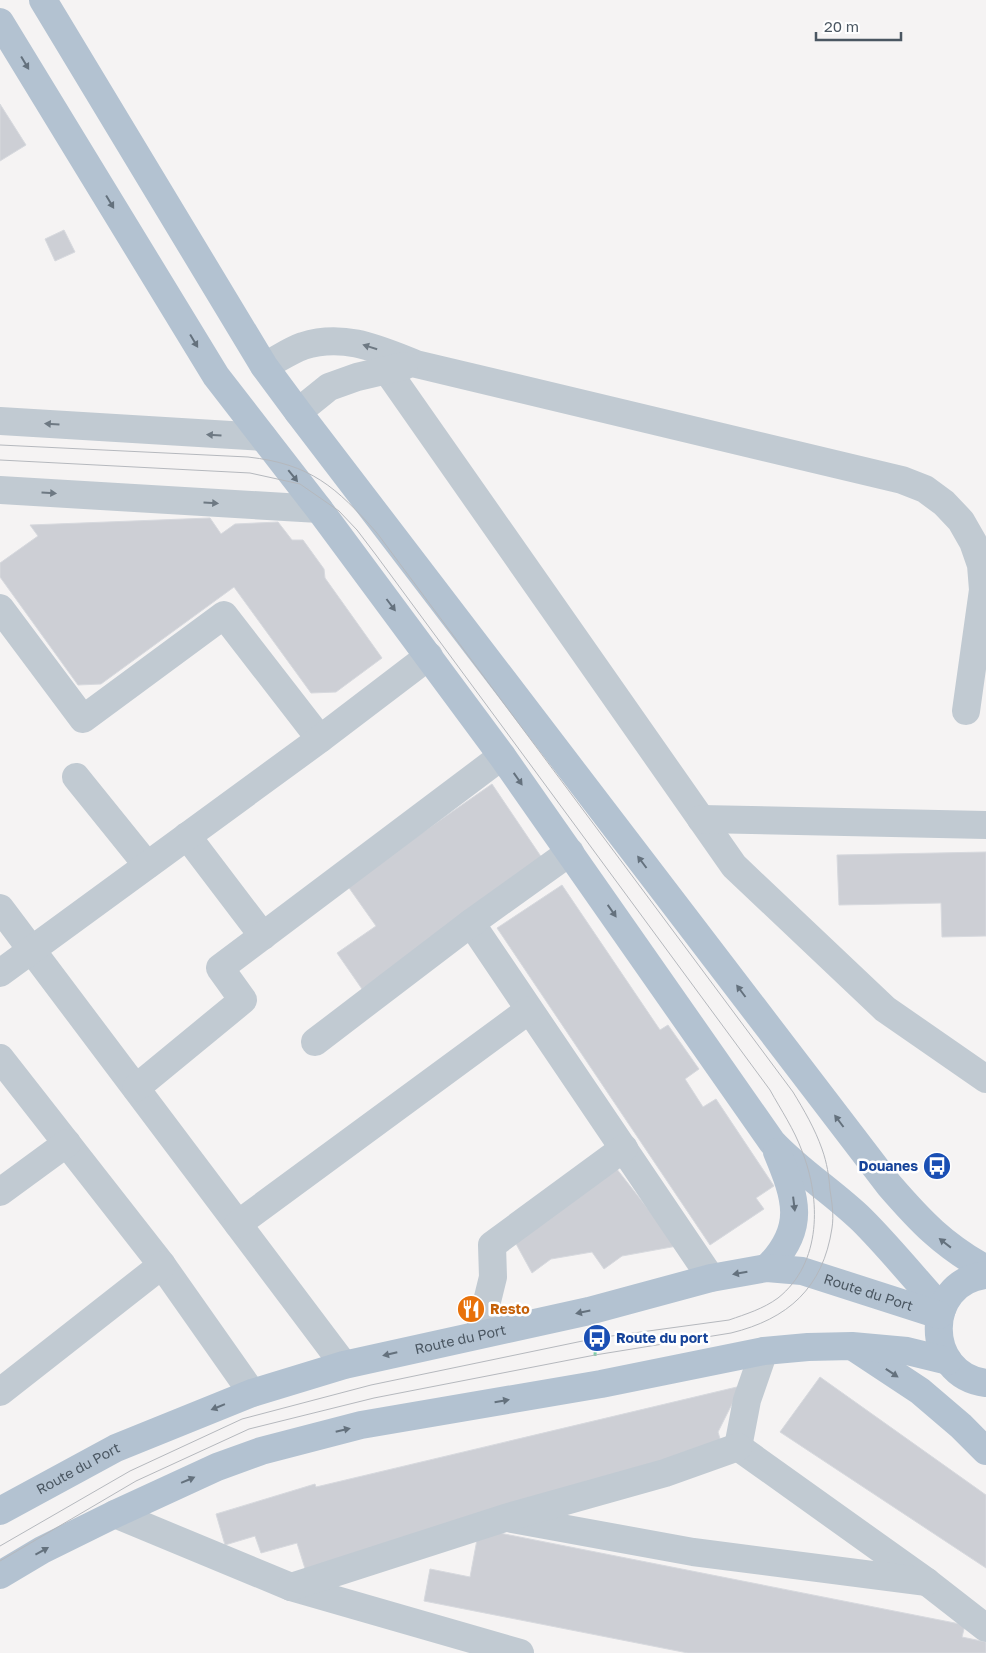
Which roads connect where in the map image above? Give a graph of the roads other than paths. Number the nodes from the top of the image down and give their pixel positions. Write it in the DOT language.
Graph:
graph roads {
  1 [pos="44,0"];
  2 [pos="0,22"];
  3 [pos="416,364"];
  4 [pos="264,366"];
  5 [pos="386,369"];
  6 [pos="298,412"];
  7 [pos="0,421"];
  8 [pos="263,437"];
  9 [pos="0,490"];
  10 [pos="320,509"];
  11 [pos="0,608"];
  12 [pos="428,656"];
  13 [pos="966,711"];
  14 [pos="320,739"];
  15 [pos="502,756"];
  16 [pos="76,777"];
  17 [pos="701,819"];
  18 [pos="986,825"];
  19 [pos="188,836"];
  20 [pos="570,852"];
  21 [pos="147,865"];
  22 [pos="0,908"];
  23 [pos="471,923"];
  24 [pos="263,936"];
  25 [pos="31,950"];
  26 [pos="0,973"];
  27 [pos="529,1010"];
  28 [pos="315,1042"];
  29 [pos="0,1058"];
  30 [pos="986,1079"];
  31 [pos="136,1088"];
  32 [pos="772,1142"];
  33 [pos="67,1143"];
  34 [pos="624,1148"];
  35 [pos="0,1192"];
  36 [pos="238,1224"];
  37 [pos="162,1264"];
  38 [pos="768,1268"];
  39 [pos="986,1270"];
  40 [pos="986,1275"];
  41 [pos="712,1278"];
  42 [pos="940,1312"];
  43 [pos="479,1334"];
  44 [pos="852,1346"];
  45 [pos="764,1351"];
  46 [pos="344,1365"];
  47 [pos="971,1378"];
  48 [pos="0,1392"];
  49 [pos="252,1393"];
  50 [pos="961,1426"];
  51 [pos="738,1447"];
  52 [pos="986,1451"];
  53 [pos="0,1511"];
  54 [pos="115,1514"];
  55 [pos="505,1518"];
  56 [pos="0,1575"];
  57 [pos="928,1582"];
  58 [pos="291,1587"];
  59 [pos="986,1628"];
  60 [pos="520,1653"];
  1 -- 4 [label="main road"];
  2 -- 8 [label="main road, one-way"];
  3 -- 4 [label="street, one-way"];
  3 -- 5 [label="street"];
  3 -- 13 [label="street"];
  4 -- 6 [label="main road"];
  5 -- 6 [label="street"];
  5 -- 17 [label="street"];
  6 -- 8 [label="main road"];
  39 -- 6 [label="main road, one-way"];
  8 -- 7 [label="street, one-way"];
  8 -- 10 [label="main road, one-way"];
  9 -- 10 [label="street, one-way"];
  10 -- 12 [label="main road, one-way"];
  11 -- 14 [label="street"];
  12 -- 14 [label="street"];
  12 -- 15 [label="main road"];
  14 -- 19 [label="street"];
  15 -- 20 [label="main road, one-way"];
  15 -- 24 [label="street"];
  16 -- 21 [label="street"];
  17 -- 18 [label="street"];
  17 -- 30 [label="street"];
  19 -- 21 [label="street"];
  19 -- 24 [label="street"];
  20 -- 23 [label="street"];
  20 -- 32 [label="main road, one-way"];
  21 -- 25 [label="street"];
  22 -- 25 [label="street"];
  23 -- 27 [label="street"];
  23 -- 28 [label="street"];
  24 -- 31 [label="street"];
  25 -- 26 [label="street"];
  25 -- 31 [label="street"];
  27 -- 34 [label="street"];
  27 -- 36 [label="street"];
  29 -- 33 [label="street"];
  31 -- 36 [label="street"];
  32 -- 38 [label="main road, one-way"];
  32 -- 42 [label="main road"];
  33 -- 35 [label="street"];
  33 -- 37 [label="street"];
  34 -- 41 [label="street"];
  34 -- 43 [label="street"];
  36 -- 46 [label="street"];
  37 -- 48 [label="street"];
  37 -- 49 [label="street"];
  38 -- 41 [label="main road, Route du Port, one-way"];
  38 -- 42 [label="main road, Route du Port"];
  40 -- 42 [label="main road"];
  41 -- 43 [label="main road, Route du Port, one-way"];
  42 -- 47 [label="main road"];
  43 -- 46 [label="main road, Route du Port, one-way"];
  44 -- 45 [label="main road"];
  44 -- 47 [label="main road"];
  44 -- 50 [label="main road, one-way"];
  45 -- 51 [label="street"];
  54 -- 45 [label="main road, one-way"];
  46 -- 49 [label="main road, Route du Port"];
  47 -- 50 [label="main road"];
  49 -- 53 [label="main road, Route du Port, one-way"];
  50 -- 52 [label="main road"];
  51 -- 55 [label="street"];
  51 -- 57 [label="street"];
  56 -- 54 [label="main road, one-way"];
  54 -- 58 [label="street"];
  55 -- 57 [label="street"];
  55 -- 58 [label="street"];
  57 -- 59 [label="street"];
  58 -- 60 [label="street"];
}
